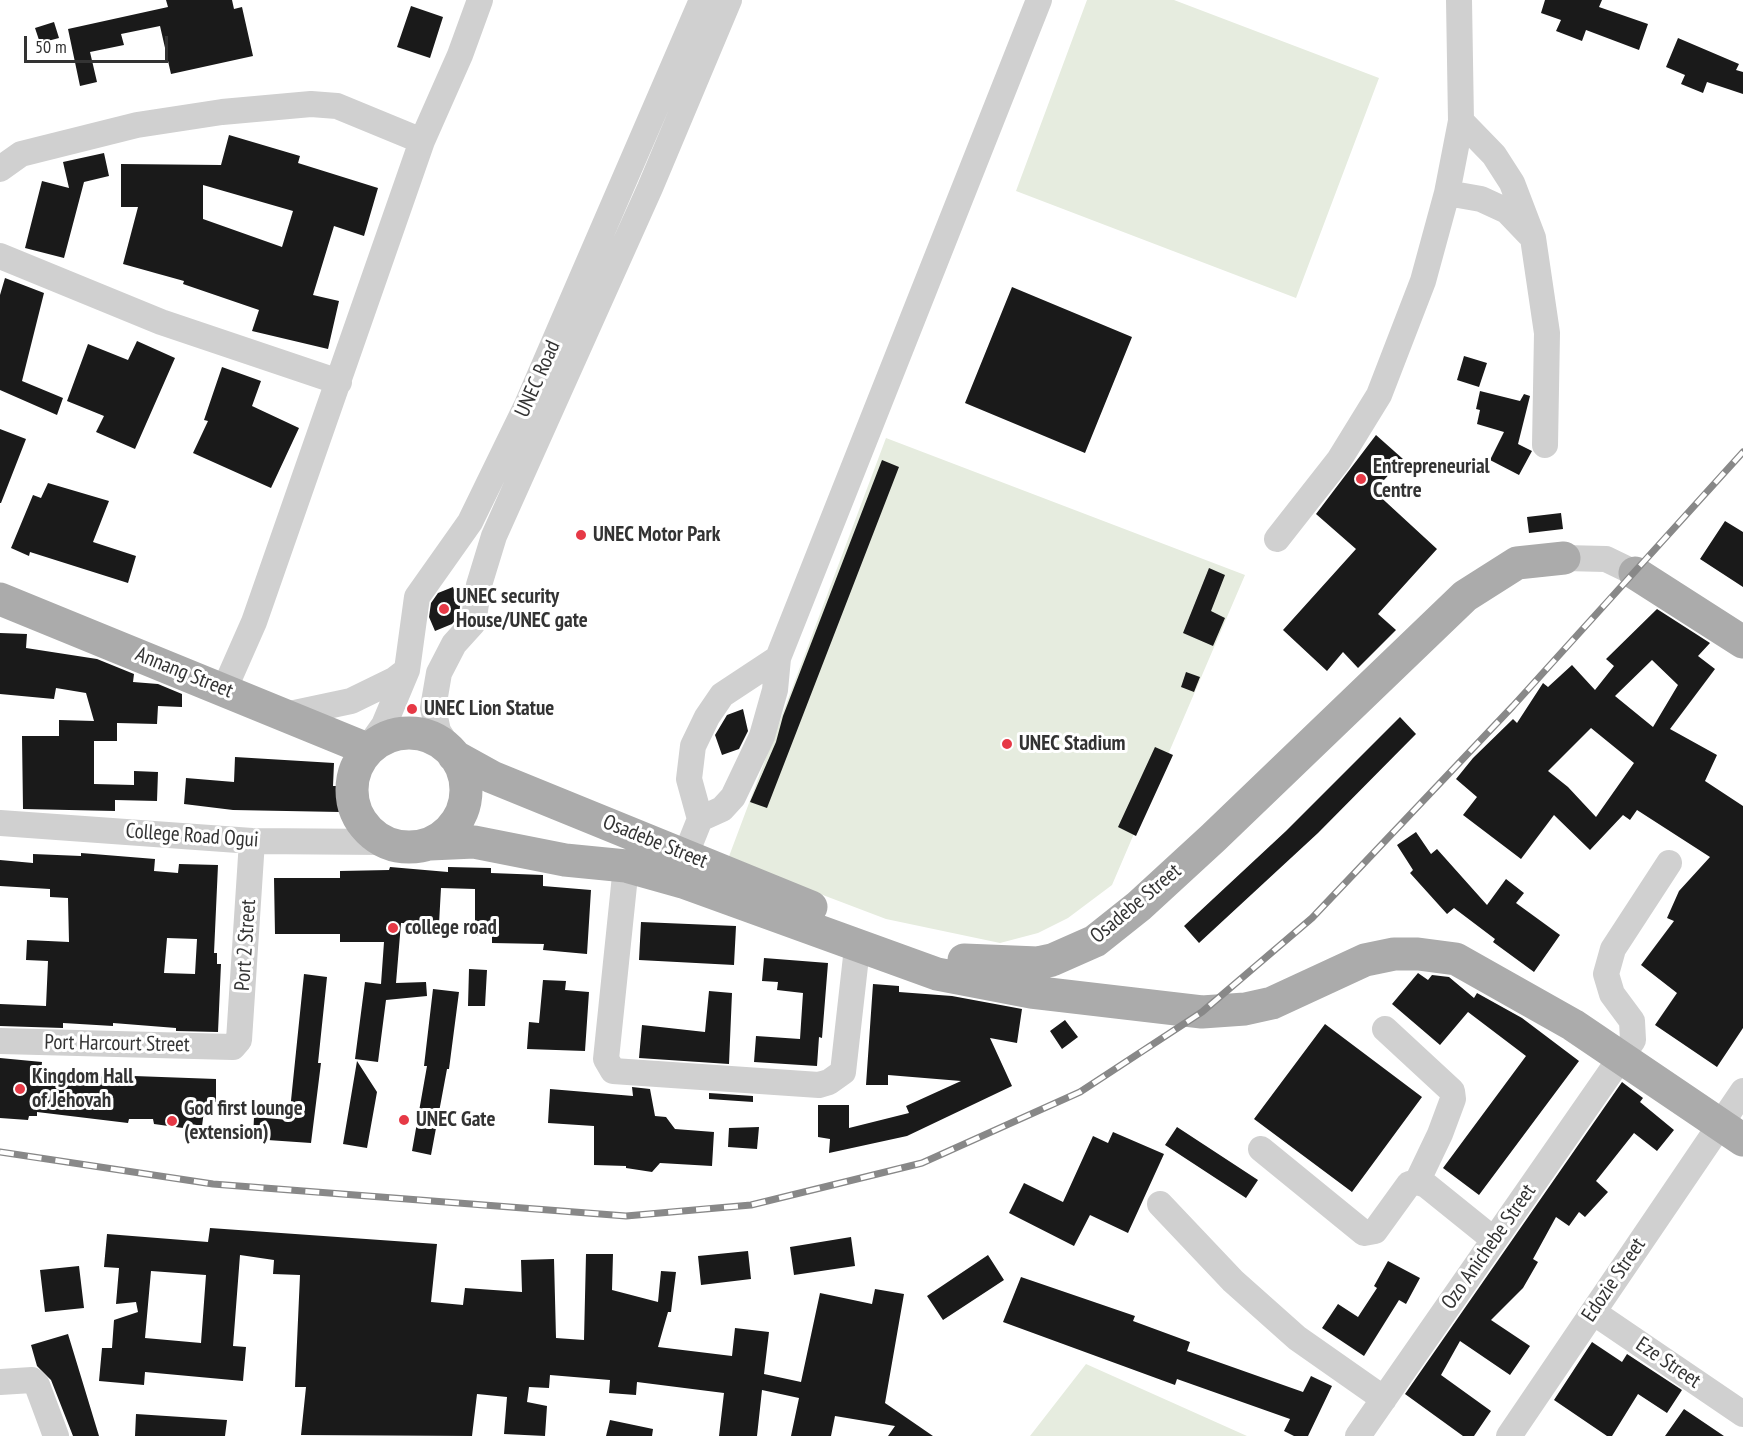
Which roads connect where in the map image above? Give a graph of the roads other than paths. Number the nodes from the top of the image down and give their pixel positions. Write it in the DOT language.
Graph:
graph roads {
  1 [pos="480,0"];
  2 [pos="702,0"];
  3 [pos="729,0"];
  4 [pos="1039,0"];
  5 [pos="1459,0"];
  6 [pos="1461,121"];
  7 [pos="422,141"];
  8 [pos="0,168"];
  9 [pos="627,175"];
  10 [pos="650,188"];
  11 [pos="1447,193"];
  12 [pos="1533,238"];
  13 [pos="0,256"];
  14 [pos="339,382"];
  15 [pos="1545,445"];
  16 [pos="1277,539"];
  17 [pos="1564,558"];
  18 [pos="1635,573"];
  19 [pos="0,598"];
  20 [pos="1743,642"];
  21 [pos="778,658"];
  22 [pos="407,669"];
  23 [pos="225,690"];
  24 [pos="285,715"];
  25 [pos="367,749"];
  26 [pos="454,756"];
  27 [pos="700,819"];
  28 [pos="0,823"];
  29 [pos="252,841"];
  30 [pos="383,842"];
  31 [pos="430,844"];
  32 [pos="686,854"];
  33 [pos="1669,863"];
  34 [pos="626,866"];
  35 [pos="857,948"];
  36 [pos="1052,960"];
  37 [pos="1047,994"];
  38 [pos="1384,1029"];
  39 [pos="0,1041"];
  40 [pos="233,1047"];
  41 [pos="1621,1058"];
  42 [pos="1743,1091"];
  43 [pos="1732,1132"];
  44 [pos="1261,1149"];
  45 [pos="1418,1182"];
  46 [pos="1160,1204"];
  47 [pos="1493,1239"];
  48 [pos="1593,1312"];
  49 [pos="0,1382"];
  50 [pos="1384,1399"];
  51 [pos="1743,1414"];
  52 [pos="1366,1433"];
  53 [pos="56,1436"];
  54 [pos="1509,1436"];
  1 -- 7 [label="street"];
  2 -- 9 [label="street, UNEC Road"];
  3 -- 10 [label="street, UNEC Road"];
  4 -- 21 [label="street"];
  5 -- 6 [label="street"];
  6 -- 11 [label="street"];
  6 -- 12 [label="street"];
  7 -- 8 [label="street"];
  7 -- 14 [label="street"];
  9 -- 10 [label="street"];
  9 -- 22 [label="street, UNEC Road"];
  10 -- 26 [label="street, UNEC Road"];
  11 -- 12 [label="street"];
  11 -- 16 [label="street"];
  12 -- 15 [label="street"];
  13 -- 14 [label="street"];
  14 -- 23 [label="street"];
  17 -- 18 [label="street"];
  17 -- 36 [label="main road, Osadebe Street"];
  18 -- 20 [label="main road"];
  19 -- 23 [label="main road, Annang Street"];
  21 -- 27 [label="street"];
  21 -- 27 [label="street"];
  22 -- 24 [label="street"];
  22 -- 25 [label="street, UNEC Road"];
  23 -- 24 [label="main road, Annang Street"];
  24 -- 25 [label="main road, Annang Street"];
  25 -- 26 [label="main road"];
  25 -- 30 [label="main road"];
  26 -- 31 [label="main road"];
  26 -- 32 [label="main road, Osadebe Street"];
  27 -- 32 [label="street"];
  28 -- 29 [label="street, College Road Ogui"];
  29 -- 30 [label="street, College Road Ogui"];
  29 -- 40 [label="street, Port 2 Street"];
  30 -- 31 [label="main road"];
  31 -- 34 [label="main road, Osadebe Street"];
  32 -- 36 [label="main road, Osadebe Street"];
  33 -- 41 [label="street, Ozo Anichebe Street"];
  34 -- 35 [label="main road, Osadebe Street"];
  34 -- 35 [label="street, Osadebe Street"];
  35 -- 37 [label="main road, Osadebe Street"];
  36 -- 37 [label="main road"];
  37 -- 41 [label="main road, Osadebe Street"];
  38 -- 45 [label="street"];
  39 -- 40 [label="street, Port Harcourt Street"];
  41 -- 43 [label="main road, Osadebe Street"];
  41 -- 47 [label="street, Ozo Anichebe Street"];
  42 -- 43 [label="street, Edozie Street"];
  43 -- 48 [label="street, Edozie Street"];
  44 -- 45 [label="street"];
  45 -- 47 [label="street"];
  46 -- 50 [label="street"];
  47 -- 50 [label="street, Ozo Anichebe Street"];
  48 -- 51 [label="street, Eze Street"];
  48 -- 54 [label="street, Edozie Street"];
  49 -- 53 [label="street"];
  50 -- 52 [label="street, Ozo Anichebe Street"];
}
